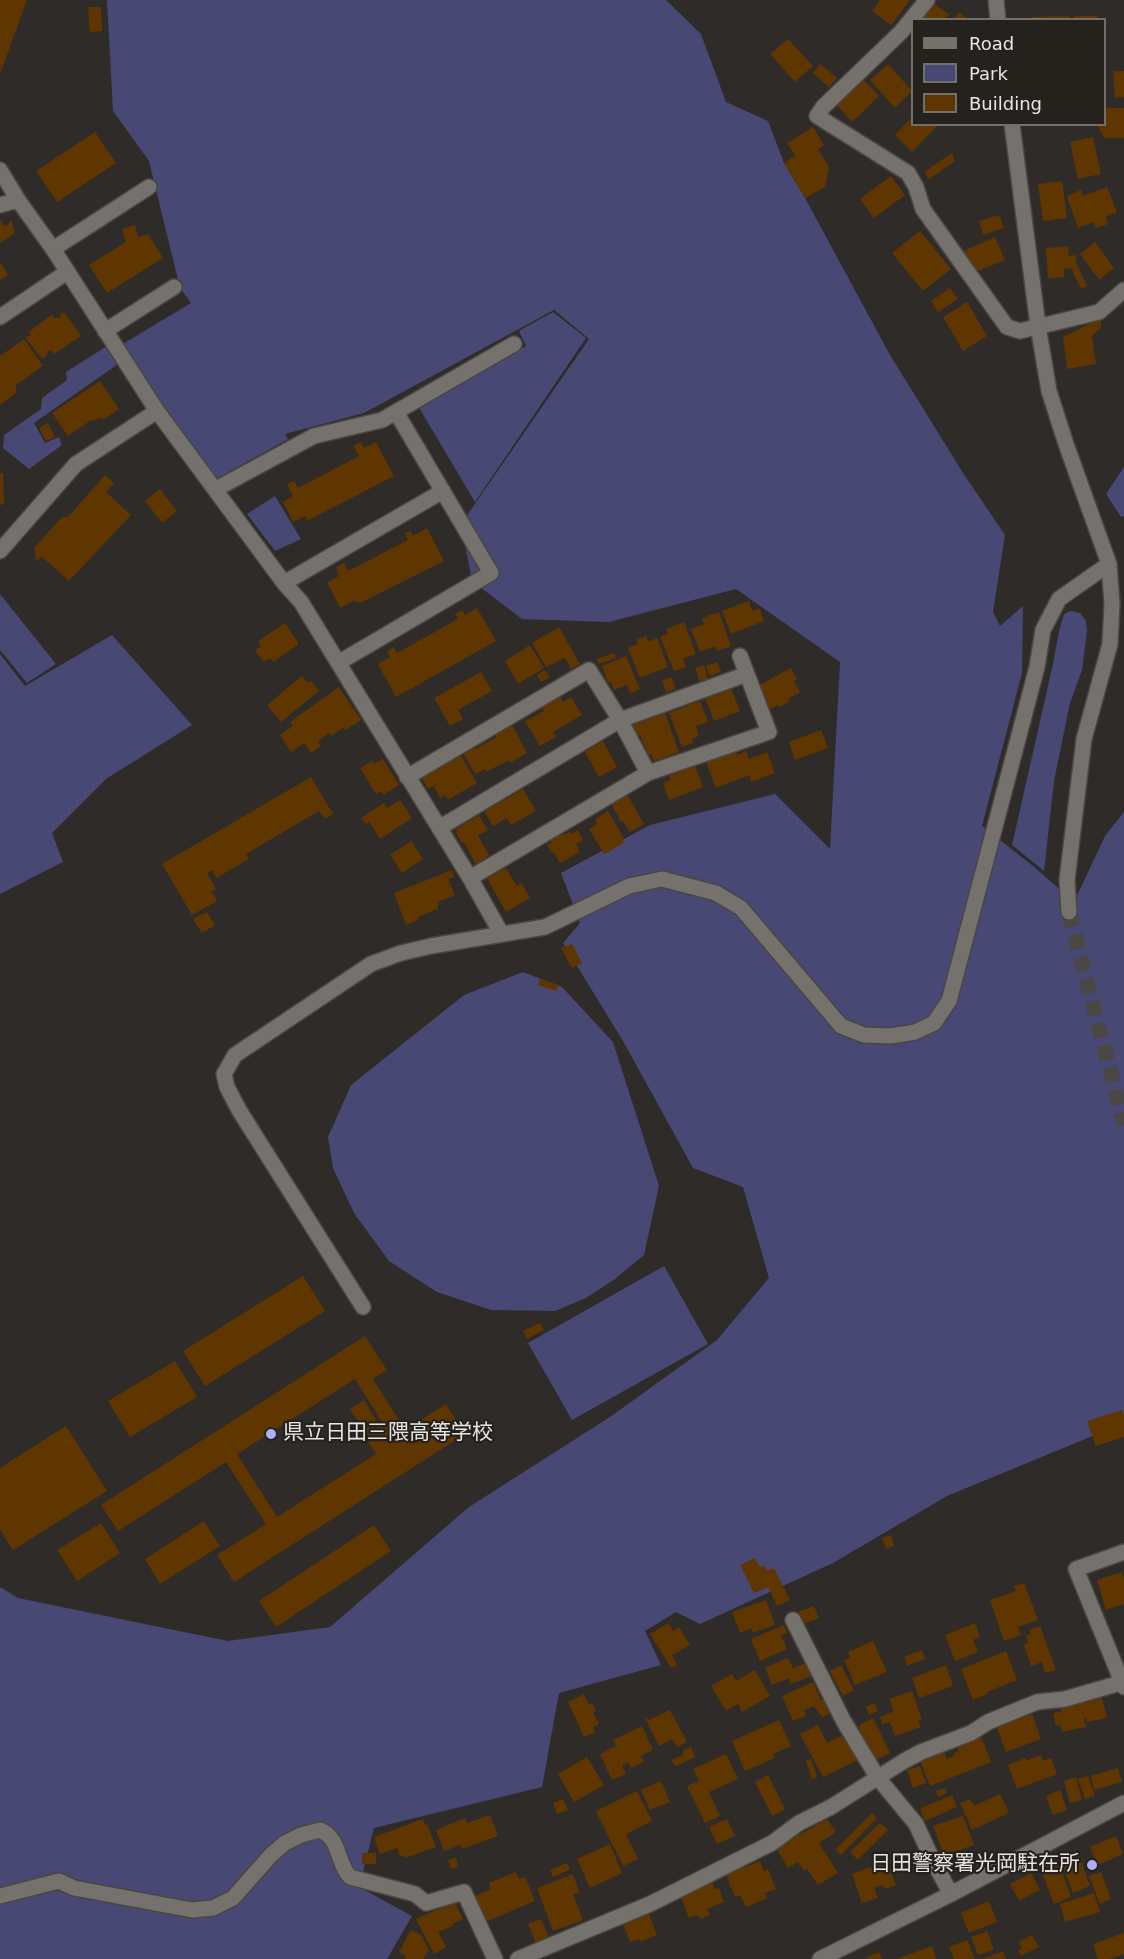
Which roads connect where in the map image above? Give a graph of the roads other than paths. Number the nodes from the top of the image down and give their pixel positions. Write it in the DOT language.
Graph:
graph roads {
  1 [pos="927,0"];
  2 [pos="996,0"];
  3 [pos="912,18"];
  4 [pos="998,18"];
  5 [pos="911,20"];
  6 [pos="1012,126"];
  7 [pos="0,170"];
  8 [pos="149,187"];
  9 [pos="18,200"];
  10 [pos="0,205"];
  11 [pos="53,249"];
  12 [pos="67,272"];
  13 [pos="174,287"];
  14 [pos="1124,290"];
  15 [pos="0,316"];
  16 [pos="1038,326"];
  17 [pos="105,331"];
  18 [pos="514,344"];
  19 [pos="157,411"];
  20 [pos="396,412"];
  21 [pos="216,489"];
  22 [pos="442,491"];
  23 [pos="0,551"];
  24 [pos="1109,564"];
  25 [pos="284,584"];
  26 [pos="740,656"];
  27 [pos="338,663"];
  28 [pos="747,674"];
  29 [pos="620,720"];
  30 [pos="648,773"];
  31 [pos="407,777"];
  32 [pos="439,828"];
  33 [pos="470,878"];
  34 [pos="1069,912"];
  35 [pos="501,933"];
  36 [pos="363,1307"];
  37 [pos="1124,1552"];
  38 [pos="793,1620"];
  39 [pos="1124,1684"];
  40 [pos="878,1778"];
  41 [pos="1124,1803"];
  42 [pos="951,1894"];
  43 [pos="0,1896"];
  44 [pos="495,1959"];
  45 [pos="518,1959"];
  46 [pos="820,1959"];
  1 -- 3 [label="street"];
  2 -- 4 [label="street"];
  5 -- 16 [label="street"];
  6 -- 16 [label="street"];
  7 -- 9 [label="street"];
  8 -- 11 [label="street"];
  9 -- 10 [label="street"];
  9 -- 11 [label="street"];
  11 -- 12 [label="street"];
  12 -- 15 [label="street"];
  12 -- 17 [label="street"];
  13 -- 17 [label="street"];
  14 -- 16 [label="street"];
  16 -- 24 [label="street"];
  17 -- 19 [label="street"];
  18 -- 20 [label="street"];
  19 -- 21 [label="street"];
  19 -- 23 [label="street"];
  20 -- 21 [label="street"];
  20 -- 22 [label="street"];
  21 -- 25 [label="street"];
  22 -- 25 [label="street"];
  22 -- 27 [label="street"];
  24 -- 34 [label="street"];
  24 -- 35 [label="street"];
  25 -- 27 [label="street"];
  26 -- 28 [label="street"];
  27 -- 31 [label="street"];
  28 -- 29 [label="street"];
  28 -- 30 [label="street"];
  29 -- 30 [label="street"];
  29 -- 31 [label="street"];
  29 -- 32 [label="street"];
  30 -- 33 [label="street"];
  31 -- 32 [label="street"];
  32 -- 33 [label="street"];
  33 -- 35 [label="street"];
  35 -- 36 [label="street"];
  37 -- 39 [label="street"];
  38 -- 40 [label="street"];
  39 -- 40 [label="street"];
  40 -- 42 [label="street"];
  40 -- 45 [label="street"];
  41 -- 42 [label="street"];
  42 -- 46 [label="street"];
  43 -- 44 [label="street"];
}
